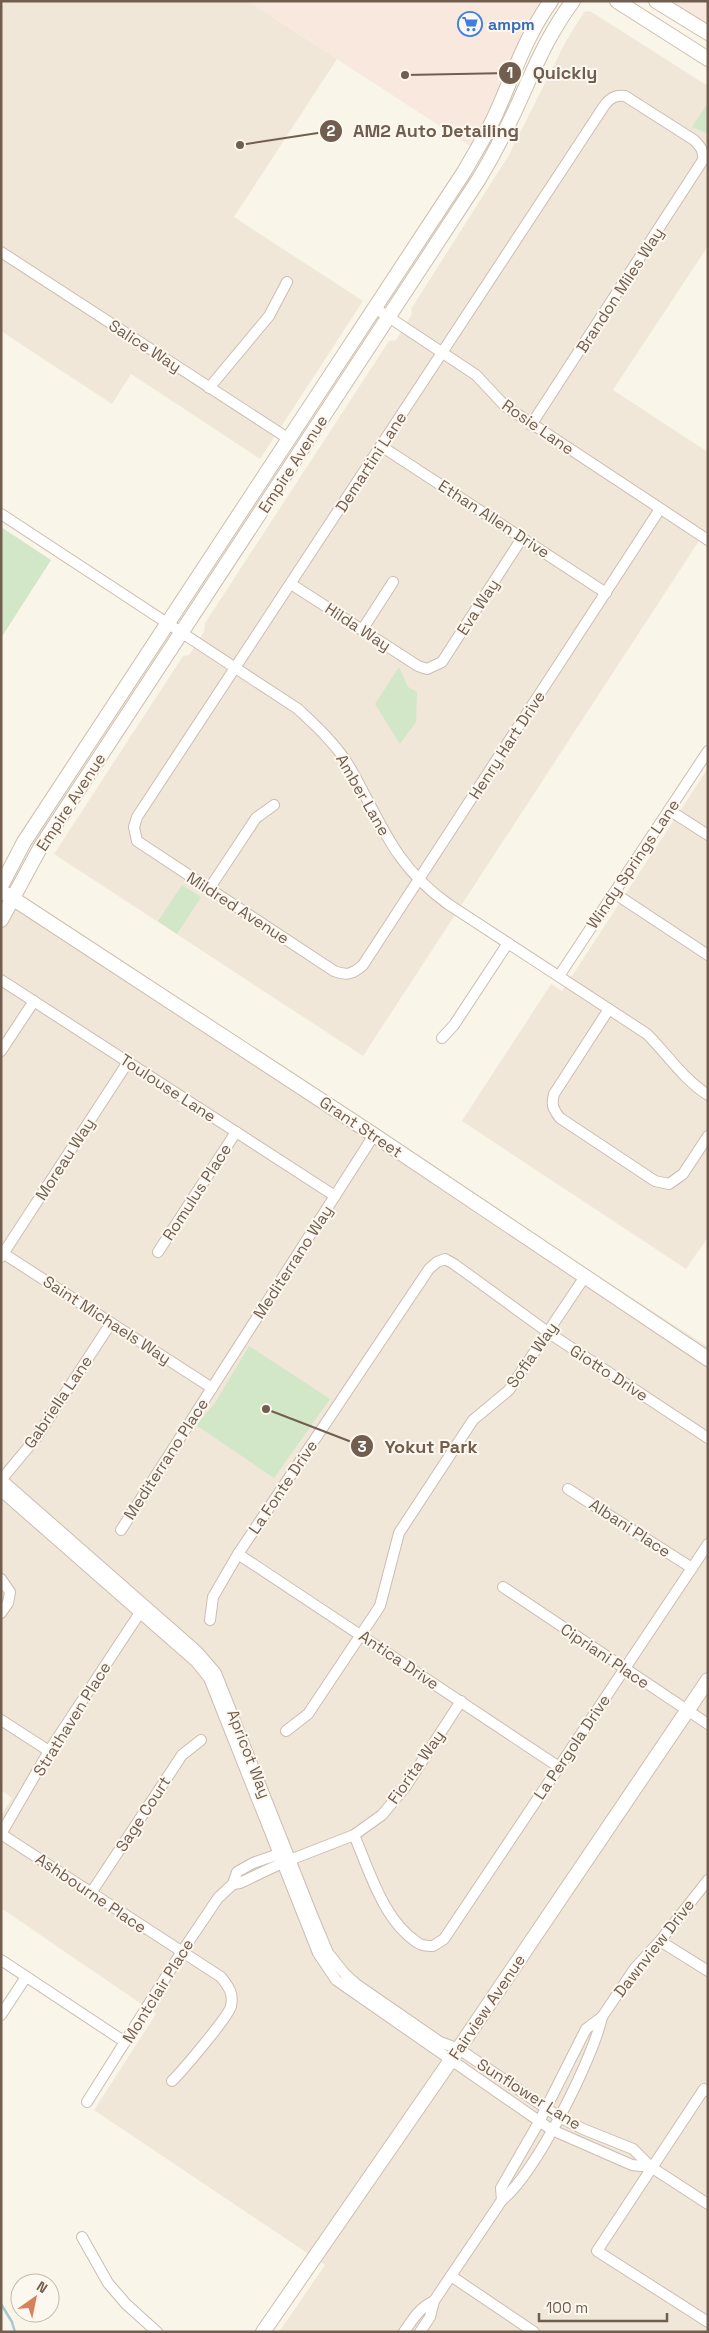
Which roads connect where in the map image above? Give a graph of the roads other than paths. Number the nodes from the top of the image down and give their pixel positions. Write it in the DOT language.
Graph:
graph roads {
  1 [pos="550,1"];
  2 [pos="573,1"];
  3 [pos="617,1"];
  4 [pos="656,1"];
  5 [pos="708,33"];
  6 [pos="708,59"];
  7 [pos="704,154"];
  8 [pos="1,252"];
  9 [pos="287,282"];
  10 [pos="375,308"];
  11 [pos="389,317"];
  12 [pos="442,352"];
  13 [pos="210,388"];
  14 [pos="532,425"];
  15 [pos="289,440"];
  16 [pos="381,446"];
  17 [pos="660,509"];
  18 [pos="1,514"];
  19 [pos="522,538"];
  20 [pos="708,540"];
  21 [pos="393,582"];
  22 [pos="291,584"];
  23 [pos="606,593"];
  24 [pos="168,624"];
  25 [pos="362,630"];
  26 [pos="182,632"];
  27 [pos="235,668"];
  28 [pos="427,669"];
  29 [pos="708,751"];
  30 [pos="274,805"];
  31 [pos="669,810"];
  32 [pos="134,834"];
  33 [pos="708,835"];
  34 [pos="419,880"];
  35 [pos="1,886"];
  36 [pos="209,889"];
  37 [pos="614,893"];
  38 [pos="7,894"];
  39 [pos="1,920"];
  40 [pos="508,943"];
  41 [pos="708,954"];
  42 [pos="348,975"];
  43 [pos="559,976"];
  44 [pos="1,980"];
  45 [pos="34,1001"];
  46 [pos="609,1009"];
  47 [pos="442,1038"];
  48 [pos="1,1051"];
  49 [pos="128,1062"];
  50 [pos="708,1095"];
  51 [pos="236,1132"];
  52 [pos="374,1135"];
  53 [pos="708,1136"];
  54 [pos="335,1196"];
  55 [pos="158,1252"];
  56 [pos="2,1254"];
  57 [pos="437,1262"];
  58 [pos="584,1278"];
  59 [pos="111,1322"];
  60 [pos="549,1333"];
  61 [pos="708,1359"];
  62 [pos="212,1388"];
  63 [pos="708,1438"];
  64 [pos="1,1479"];
  65 [pos="568,1489"];
  66 [pos="1,1491"];
  67 [pos="120,1530"];
  68 [pos="708,1544"];
  69 [pos="238,1554"];
  70 [pos="692,1568"];
  71 [pos="1,1579"];
  72 [pos="503,1587"];
  73 [pos="142,1609"];
  74 [pos="1,1613"];
  75 [pos="210,1620"];
  76 [pos="362,1635"];
  77 [pos="624,1669"];
  78 [pos="708,1680"];
  79 [pos="461,1701"];
  80 [pos="688,1710"];
  81 [pos="1,1720"];
  82 [pos="708,1724"];
  83 [pos="286,1731"];
  84 [pos="201,1740"];
  85 [pos="49,1751"];
  86 [pos="559,1767"];
  87 [pos="1,1834"];
  88 [pos="354,1835"];
  89 [pos="284,1859"];
  90 [pos="708,1880"];
  91 [pos="91,1893"];
  92 [pos="660,1941"];
  93 [pos="180,1953"];
  94 [pos="1,1960"];
  95 [pos="708,1971"];
  96 [pos="26,1977"];
  97 [pos="1,2014"];
  98 [pos="602,2017"];
  99 [pos="125,2042"];
  100 [pos="455,2054"];
  101 [pos="172,2081"];
  102 [pos="708,2091"];
  103 [pos="87,2102"];
  104 [pos="546,2108"];
  105 [pos="559,2117"];
  106 [pos="539,2122"];
  107 [pos="552,2130"];
  108 [pos="651,2167"];
  109 [pos="502,2200"];
  110 [pos="708,2204"];
  111 [pos="82,2236"];
  112 [pos="451,2276"];
  113 [pos="434,2301"];
  114 [pos="708,2322"];
  115 [pos="157,2332"];
  116 [pos="263,2332"];
  117 [pos="404,2332"];
  118 [pos="420,2332"];
  119 [pos="534,2332"];
  1 -- 10 [label="street, Empire Avenue"];
  2 -- 11 [label="street, Empire Avenue"];
  3 -- 6 [label="street"];
  4 -- 5 [label="street"];
  7 -- 12 [label="street, Demartini Lane"];
  7 -- 14 [label="street, Brandon Miles Way"];
  8 -- 13 [label="street, Salice Way"];
  9 -- 13 [label="street"];
  10 -- 11 [label="street, Rosie Lane"];
  10 -- 15 [label="street, Empire Avenue"];
  11 -- 12 [label="street, Rosie Lane"];
  11 -- 26 [label="street, Empire Avenue"];
  12 -- 14 [label="street, Rosie Lane"];
  12 -- 16 [label="street, Demartini Lane"];
  13 -- 15 [label="street, Salice Way"];
  14 -- 17 [label="street, Rosie Lane"];
  15 -- 24 [label="street, Empire Avenue"];
  16 -- 19 [label="street, Ethan Allen Drive"];
  16 -- 22 [label="street, Demartini Lane"];
  17 -- 20 [label="street, Rosie Lane"];
  17 -- 23 [label="street, Henry Hart Drive"];
  18 -- 24 [label="street, Amber Lane"];
  19 -- 23 [label="street, Ethan Allen Drive"];
  19 -- 28 [label="street, Eva Way"];
  21 -- 25 [label="street"];
  22 -- 25 [label="street, Hilda Way"];
  22 -- 27 [label="street, Demartini Lane"];
  23 -- 34 [label="street, Henry Hart Drive"];
  24 -- 26 [label="street, Amber Lane"];
  24 -- 35 [label="street, Empire Avenue"];
  25 -- 28 [label="street, Hilda Way"];
  26 -- 27 [label="street, Amber Lane"];
  26 -- 38 [label="street, Empire Avenue"];
  27 -- 32 [label="street, Demartini Lane"];
  27 -- 34 [label="street, Amber Lane"];
  29 -- 31 [label="street, Windy Springs Lane"];
  30 -- 36 [label="street"];
  31 -- 33 [label="street"];
  31 -- 37 [label="street, Windy Springs Lane"];
  32 -- 36 [label="street, Mildred Avenue"];
  34 -- 40 [label="street, Amber Lane"];
  34 -- 42 [label="street, Henry Hart Drive"];
  36 -- 42 [label="street, Mildred Avenue"];
  37 -- 41 [label="street"];
  37 -- 43 [label="street, Windy Springs Lane"];
  38 -- 39 [label="street, Empire Avenue"];
  38 -- 52 [label="street, Grant Street"];
  40 -- 43 [label="street, Amber Lane"];
  40 -- 47 [label="street"];
  43 -- 46 [label="street, Amber Lane"];
  44 -- 45 [label="street, Toulouse Lane"];
  45 -- 48 [label="street"];
  45 -- 49 [label="street, Toulouse Lane"];
  46 -- 50 [label="street, Amber Lane"];
  46 -- 53 [label="street"];
  49 -- 51 [label="street, Toulouse Lane"];
  49 -- 56 [label="street, Moreau Way"];
  51 -- 54 [label="street, Toulouse Lane"];
  51 -- 55 [label="street, Romulus Place"];
  52 -- 54 [label="street, Mediterrano Way"];
  52 -- 58 [label="street, Grant Street"];
  54 -- 62 [label="street, Mediterrano Way"];
  56 -- 59 [label="street, Saint Michaels Way"];
  57 -- 60 [label="street, Giotto Drive"];
  57 -- 69 [label="street, La Fonte Drive"];
  58 -- 60 [label="street, Sofia Way"];
  58 -- 61 [label="street, Grant Street"];
  59 -- 62 [label="street, Saint Michaels Way"];
  59 -- 64 [label="street, Gabriella Lane"];
  60 -- 63 [label="street, Giotto Drive"];
  60 -- 76 [label="street, Sofia Way"];
  62 -- 67 [label="street, Mediterrano Place"];
  64 -- 73 [label="street, Apricot Way"];
  65 -- 70 [label="street, Albani Place"];
  66 -- 73 [label="street, Apricot Way"];
  68 -- 70 [label="street, La Pergola Drive"];
  69 -- 75 [label="street, La Fonte Drive"];
  69 -- 76 [label="street, Antica Drive"];
  70 -- 77 [label="street, La Pergola Drive"];
  71 -- 74 [label="street"];
  72 -- 77 [label="street, Cipriani Place"];
  73 -- 85 [label="street, Strathaven Place"];
  73 -- 89 [label="street, Apricot Way"];
  76 -- 79 [label="street, Antica Drive"];
  76 -- 83 [label="street, Sofia Way"];
  77 -- 80 [label="street, Cipriani Place"];
  77 -- 86 [label="street, La Pergola Drive"];
  78 -- 80 [label="street, Fairview Avenue"];
  79 -- 86 [label="street, Antica Drive"];
  79 -- 88 [label="street, Fiorita Way"];
  80 -- 82 [label="street, Cipriani Place"];
  80 -- 100 [label="street, Fairview Avenue"];
  81 -- 85 [label="street"];
  84 -- 91 [label="street, Sage Court"];
  85 -- 87 [label="street, Strathaven Place"];
  86 -- 88 [label="street, La Pergola Drive"];
  87 -- 91 [label="street, Ashbourne Place"];
  88 -- 89 [label="street, Fiorita Way"];
  89 -- 93 [label="street, Montclair Place"];
  89 -- 100 [label="street, Apricot Way"];
  90 -- 92 [label="street, Dawnview Drive"];
  91 -- 93 [label="street, Ashbourne Place"];
  92 -- 95 [label="street"];
  92 -- 98 [label="street, Dawnview Drive"];
  93 -- 99 [label="street, Montclair Place"];
  93 -- 101 [label="street, Ashbourne Place"];
  94 -- 96 [label="street"];
  96 -- 97 [label="street"];
  96 -- 99 [label="street"];
  98 -- 104 [label="street, Dawnview Drive"];
  98 -- 105 [label="street, Dawnview Drive"];
  99 -- 103 [label="street, Montclair Place"];
  100 -- 104 [label="street, Sunflower Lane"];
  100 -- 106 [label="street, Sunflower Lane"];
  100 -- 116 [label="street, Fairview Avenue"];
  102 -- 108 [label="street"];
  104 -- 105 [label="street, Sunflower Lane"];
  104 -- 106 [label="street, Dawnview Drive"];
  105 -- 107 [label="street, Dawnview Drive"];
  105 -- 108 [label="street, Sunflower Lane"];
  106 -- 107 [label="street, Sunflower Lane"];
  106 -- 109 [label="street, Dawnview Drive"];
  107 -- 108 [label="street, Sunflower Lane"];
  107 -- 109 [label="street, Dawnview Drive"];
  108 -- 110 [label="street, Sunflower Lane"];
  108 -- 114 [label="street"];
  109 -- 112 [label="street, Dawnview Drive"];
  111 -- 115 [label="street"];
  112 -- 113 [label="street, Dawnview Drive"];
  112 -- 119 [label="street"];
  113 -- 117 [label="street, Dawnview Drive"];
  113 -- 118 [label="street, Dawnview Drive"];
}
